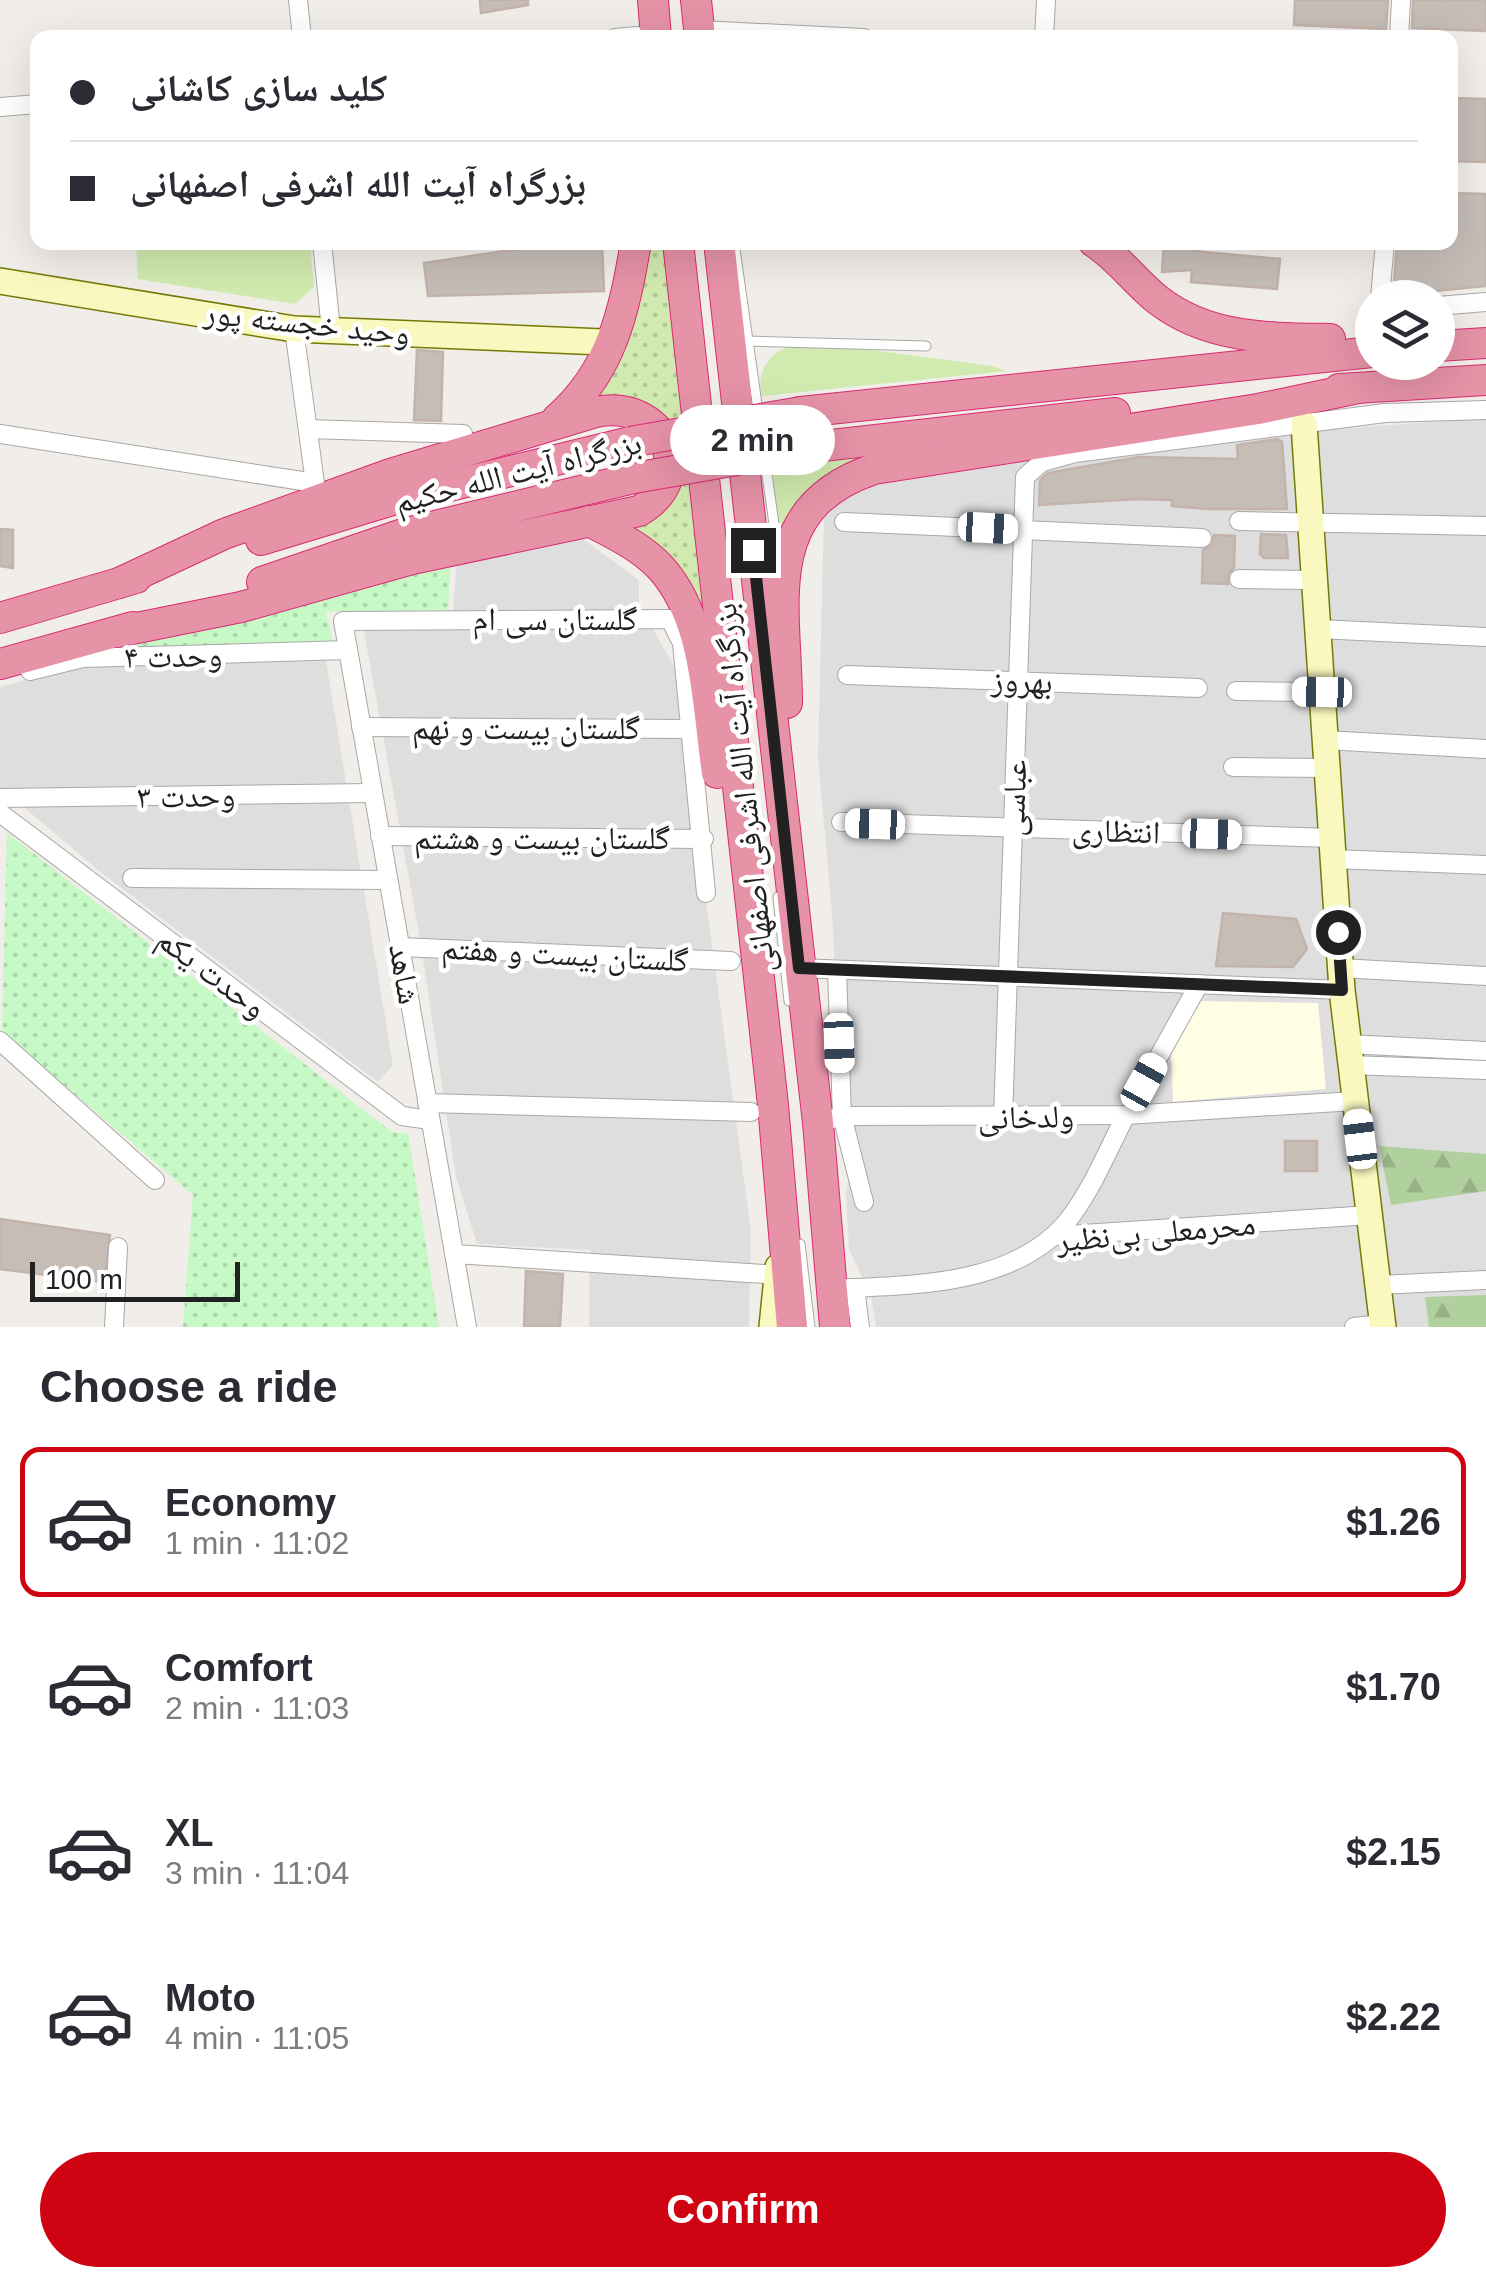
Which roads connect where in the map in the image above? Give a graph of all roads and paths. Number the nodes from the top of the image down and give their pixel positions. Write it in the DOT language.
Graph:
graph roads {
  1 [pos="298,0"];
  2 [pos="653,0"];
  3 [pos="684,0"];
  4 [pos="1046,0"];
  5 [pos="1401,0"];
  6 [pos="696,26"];
  7 [pos="301,30"];
  8 [pos="648,30"];
  9 [pos="752,30"];
  10 [pos="1044,30"];
  11 [pos="1399,30"];
  12 [pos="30,105"];
  13 [pos="0,107"];
  14 [pos="323,250"];
  15 [pos="634,250"];
  16 [pos="679,250"];
  17 [pos="691,250"];
  18 [pos="720,250"];
  19 [pos="735,250"];
  20 [pos="1103,250"];
  21 [pos="1384,250"];
  22 [pos="1382,280"];
  23 [pos="0,281"];
  24 [pos="1486,302"];
  25 [pos="1455,305"];
  26 [pos="294,329"];
  27 [pos="330,330"];
  28 [pos="616,338"];
  29 [pos="1355,340"];
  30 [pos="746,341"];
  31 [pos="1483,343"];
  32 [pos="1455,344"];
  33 [pos="926,346"];
  34 [pos="1355,354"];
  35 [pos="720,366"];
  36 [pos="1486,380"];
  37 [pos="1358,388"];
  38 [pos="1486,410"];
  39 [pos="1304,424"];
  40 [pos="547,428"];
  41 [pos="308,429"];
  42 [pos="0,434"];
  43 [pos="463,434"];
  44 [pos="731,478"];
  45 [pos="589,520"];
  46 [pos="1239,520"];
  47 [pos="1310,520"];
  48 [pos="844,522"];
  49 [pos="1486,526"];
  50 [pos="1023,530"];
  51 [pos="1202,538"];
  52 [pos="782,579"];
  53 [pos="1239,579"];
  54 [pos="1314,580"];
  55 [pos="119,582"];
  56 [pos="0,618"];
  57 [pos="342,621"];
  58 [pos="1318,629"];
  59 [pos="116,632"];
  60 [pos="1486,637"];
  61 [pos="348,650"];
  62 [pos="0,664"];
  63 [pos="754,670"];
  64 [pos="846,675"];
  65 [pos="0,678"];
  66 [pos="1018,681"];
  67 [pos="1198,688"];
  68 [pos="1236,691"];
  69 [pos="1322,692"];
  70 [pos="743,711"];
  71 [pos="361,727"];
  72 [pos="691,729"];
  73 [pos="1325,740"];
  74 [pos="1486,749"];
  75 [pos="1232,767"];
  76 [pos="1327,768"];
  77 [pos="773,785"];
  78 [pos="373,793"];
  79 [pos="0,798"];
  80 [pos="0,814"];
  81 [pos="754,818"];
  82 [pos="841,822"];
  83 [pos="1013,828"];
  84 [pos="380,836"];
  85 [pos="704,839"];
  86 [pos="1332,848"];
  87 [pos="1486,865"];
  88 [pos="132,878"];
  89 [pos="388,880"];
  90 [pos="777,886"];
  91 [pos="706,893"];
  92 [pos="764,908"];
  93 [pos="400,946"];
  94 [pos="744,966"];
  95 [pos="799,968"];
  96 [pos="837,970"];
  97 [pos="1008,976"];
  98 [pos="1486,976"];
  99 [pos="1341,979"];
  100 [pos="1199,984"];
  101 [pos="792,1020"];
  102 [pos="0,1041"];
  103 [pos="1486,1050"];
  104 [pos="1350,1054"];
  105 [pos="1486,1070"];
  106 [pos="1144,1082"];
  107 [pos="1355,1101"];
  108 [pos="429,1111"];
  109 [pos="750,1112"];
  110 [pos="1126,1115"];
  111 [pos="1003,1118"];
  112 [pos="830,1120"];
  113 [pos="155,1180"];
  114 [pos="864,1202"];
  115 [pos="1370,1215"];
  116 [pos="790,1219"];
  117 [pos="1052,1236"];
  118 [pos="118,1247"];
  119 [pos="454,1254"];
  120 [pos="814,1254"];
  121 [pos="765,1274"];
  122 [pos="1486,1280"];
  123 [pos="1378,1285"];
  124 [pos="843,1288"];
  125 [pos="1383,1326"];
  126 [pos="114,1327"];
  127 [pos="467,1327"];
  128 [pos="772,1327"];
  129 [pos="792,1327"];
  130 [pos="810,1327"];
  131 [pos="821,1327"];
  132 [pos="835,1327"];
  133 [pos="860,1327"];
  134 [pos="1354,1327"];
  1 -- 7 [label="street"];
  2 -- 8 [label="highway"];
  3 -- 6 [label="lane"];
  4 -- 10 [label="street"];
  5 -- 11 [label="street"];
  6 -- 9 [label="street"];
  12 -- 13 [label="street"];
  14 -- 27 [label="street"];
  15 -- 28 [label="highway"];
  16 -- 94 [label="highway, بزرگراه آیت الله اشرفی اصفهانی"];
  17 -- 70 [label="lane"];
  18 -- 77 [label="highway, بزرگراه آیت الله اشرفی اصفهانی"];
  19 -- 30 [label="lane"];
  20 -- 29 [label="highway"];
  21 -- 22 [label="street"];
  23 -- 26 [label="street, وحید خجسته پور"];
  24 -- 25 [label="street"];
  26 -- 27 [label="street, وحید خجسته پور"];
  26 -- 41 [label="street"];
  27 -- 28 [label="street, وحید خجسته پور"];
  28 -- 40 [label="highway"];
  30 -- 33 [label="lane"];
  30 -- 52 [label="lane"];
  31 -- 32 [label="highway"];
  34 -- 55 [label="highway, بزرگراه آیت الله حکیم, bridge"];
  35 -- 44 [label="lane"];
  36 -- 37 [label="highway, بزرگراه آیت الله حکیم"];
  37 -- 52 [label="highway"];
  37 -- 59 [label="highway, بزرگراه آیت الله حکیم, bridge"];
  38 -- 39 [label="street"];
  39 -- 47 [label="street"];
  39 -- 50 [label="street, عباسی"];
  40 -- 45 [label="highway"];
  40 -- 55 [label="highway"];
  41 -- 42 [label="street"];
  41 -- 43 [label="street"];
  45 -- 59 [label="highway"];
  45 -- 94 [label="highway"];
  46 -- 47 [label="street"];
  47 -- 49 [label="street"];
  47 -- 54 [label="street"];
  48 -- 50 [label="street"];
  50 -- 51 [label="street"];
  50 -- 66 [label="street, عباسی"];
  52 -- 77 [label="highway"];
  53 -- 54 [label="street"];
  54 -- 58 [label="street"];
  55 -- 56 [label="highway, بزرگراه آیت الله حکیم"];
  57 -- 61 [label="street, شاهد"];
  57 -- 72 [label="street, گلستان سی ام"];
  58 -- 60 [label="street"];
  58 -- 69 [label="street"];
  59 -- 62 [label="highway, بزرگراه آیت الله حکیم"];
  61 -- 65 [label="street, وحدت ۴"];
  61 -- 71 [label="street, شاهد"];
  63 -- 77 [label="lane"];
  64 -- 66 [label="street, بهروز"];
  66 -- 67 [label="street, بهروز"];
  66 -- 83 [label="street, عباسی"];
  68 -- 69 [label="street"];
  69 -- 73 [label="street"];
  71 -- 72 [label="street, گلستان بیست و نهم"];
  71 -- 78 [label="street, شاهد"];
  72 -- 85 [label="street, گلستان سی ام"];
  73 -- 74 [label="street"];
  73 -- 76 [label="street"];
  75 -- 76 [label="street"];
  76 -- 86 [label="street"];
  77 -- 95 [label="highway, بزرگراه آیت الله اشرفی اصفهانی"];
  78 -- 79 [label="street, وحدت ۳"];
  78 -- 84 [label="street, شاهد"];
  80 -- 108 [label="street, وحدت یکم"];
  81 -- 92 [label="lane"];
  82 -- 83 [label="street, انتظاری"];
  83 -- 86 [label="street, انتظاری"];
  83 -- 97 [label="street, عباسی"];
  84 -- 85 [label="street, گلستان بیست و هشتم"];
  84 -- 89 [label="street, شاهد"];
  85 -- 91 [label="street, گلستان سی ام"];
  86 -- 87 [label="street, انتظاری"];
  86 -- 99 [label="street"];
  88 -- 89 [label="street"];
  89 -- 93 [label="street, شاهد"];
  90 -- 101 [label="lane"];
  93 -- 94 [label="street, گلستان بیست و هفتم"];
  93 -- 108 [label="street, شاهد"];
  94 -- 116 [label="highway, بزرگراه آیت الله اشرفی اصفهانی"];
  95 -- 96 [label="street"];
  95 -- 112 [label="highway, بزرگراه آیت الله اشرفی اصفهانی"];
  96 -- 97 [label="street"];
  96 -- 112 [label="street"];
  97 -- 100 [label="street"];
  97 -- 111 [label="street, عباسی"];
  98 -- 99 [label="street"];
  99 -- 100 [label="street"];
  99 -- 104 [label="street"];
  100 -- 106 [label="street"];
  102 -- 113 [label="street"];
  103 -- 104 [label="street"];
  104 -- 105 [label="street"];
  104 -- 107 [label="street"];
  107 -- 110 [label="street, ولدخانی"];
  107 -- 115 [label="street"];
  108 -- 109 [label="street, وحدت یکم"];
  108 -- 119 [label="street, شاهد"];
  110 -- 111 [label="street, ولدخانی"];
  110 -- 117 [label="street"];
  111 -- 112 [label="street, ولدخانی"];
  112 -- 114 [label="street"];
  112 -- 124 [label="highway, بزرگراه آیت الله اشرفی اصفهانی"];
  115 -- 117 [label="street, محرمعلی بی‌نظیر"];
  115 -- 123 [label="street"];
  116 -- 128 [label="street"];
  116 -- 129 [label="highway, بزرگراه آیت الله اشرفی اصفهانی"];
  116 -- 130 [label="lane"];
  117 -- 124 [label="street, محرمعلی بی‌نظیر"];
  118 -- 126 [label="street"];
  119 -- 121 [label="street"];
  119 -- 127 [label="street, شاهد"];
  120 -- 131 [label="lane"];
  122 -- 123 [label="street"];
  123 -- 125 [label="street"];
  124 -- 132 [label="highway, بزرگراه آیت الله اشرفی اصفهانی"];
  124 -- 133 [label="street"];
  125 -- 134 [label="street"];
}
